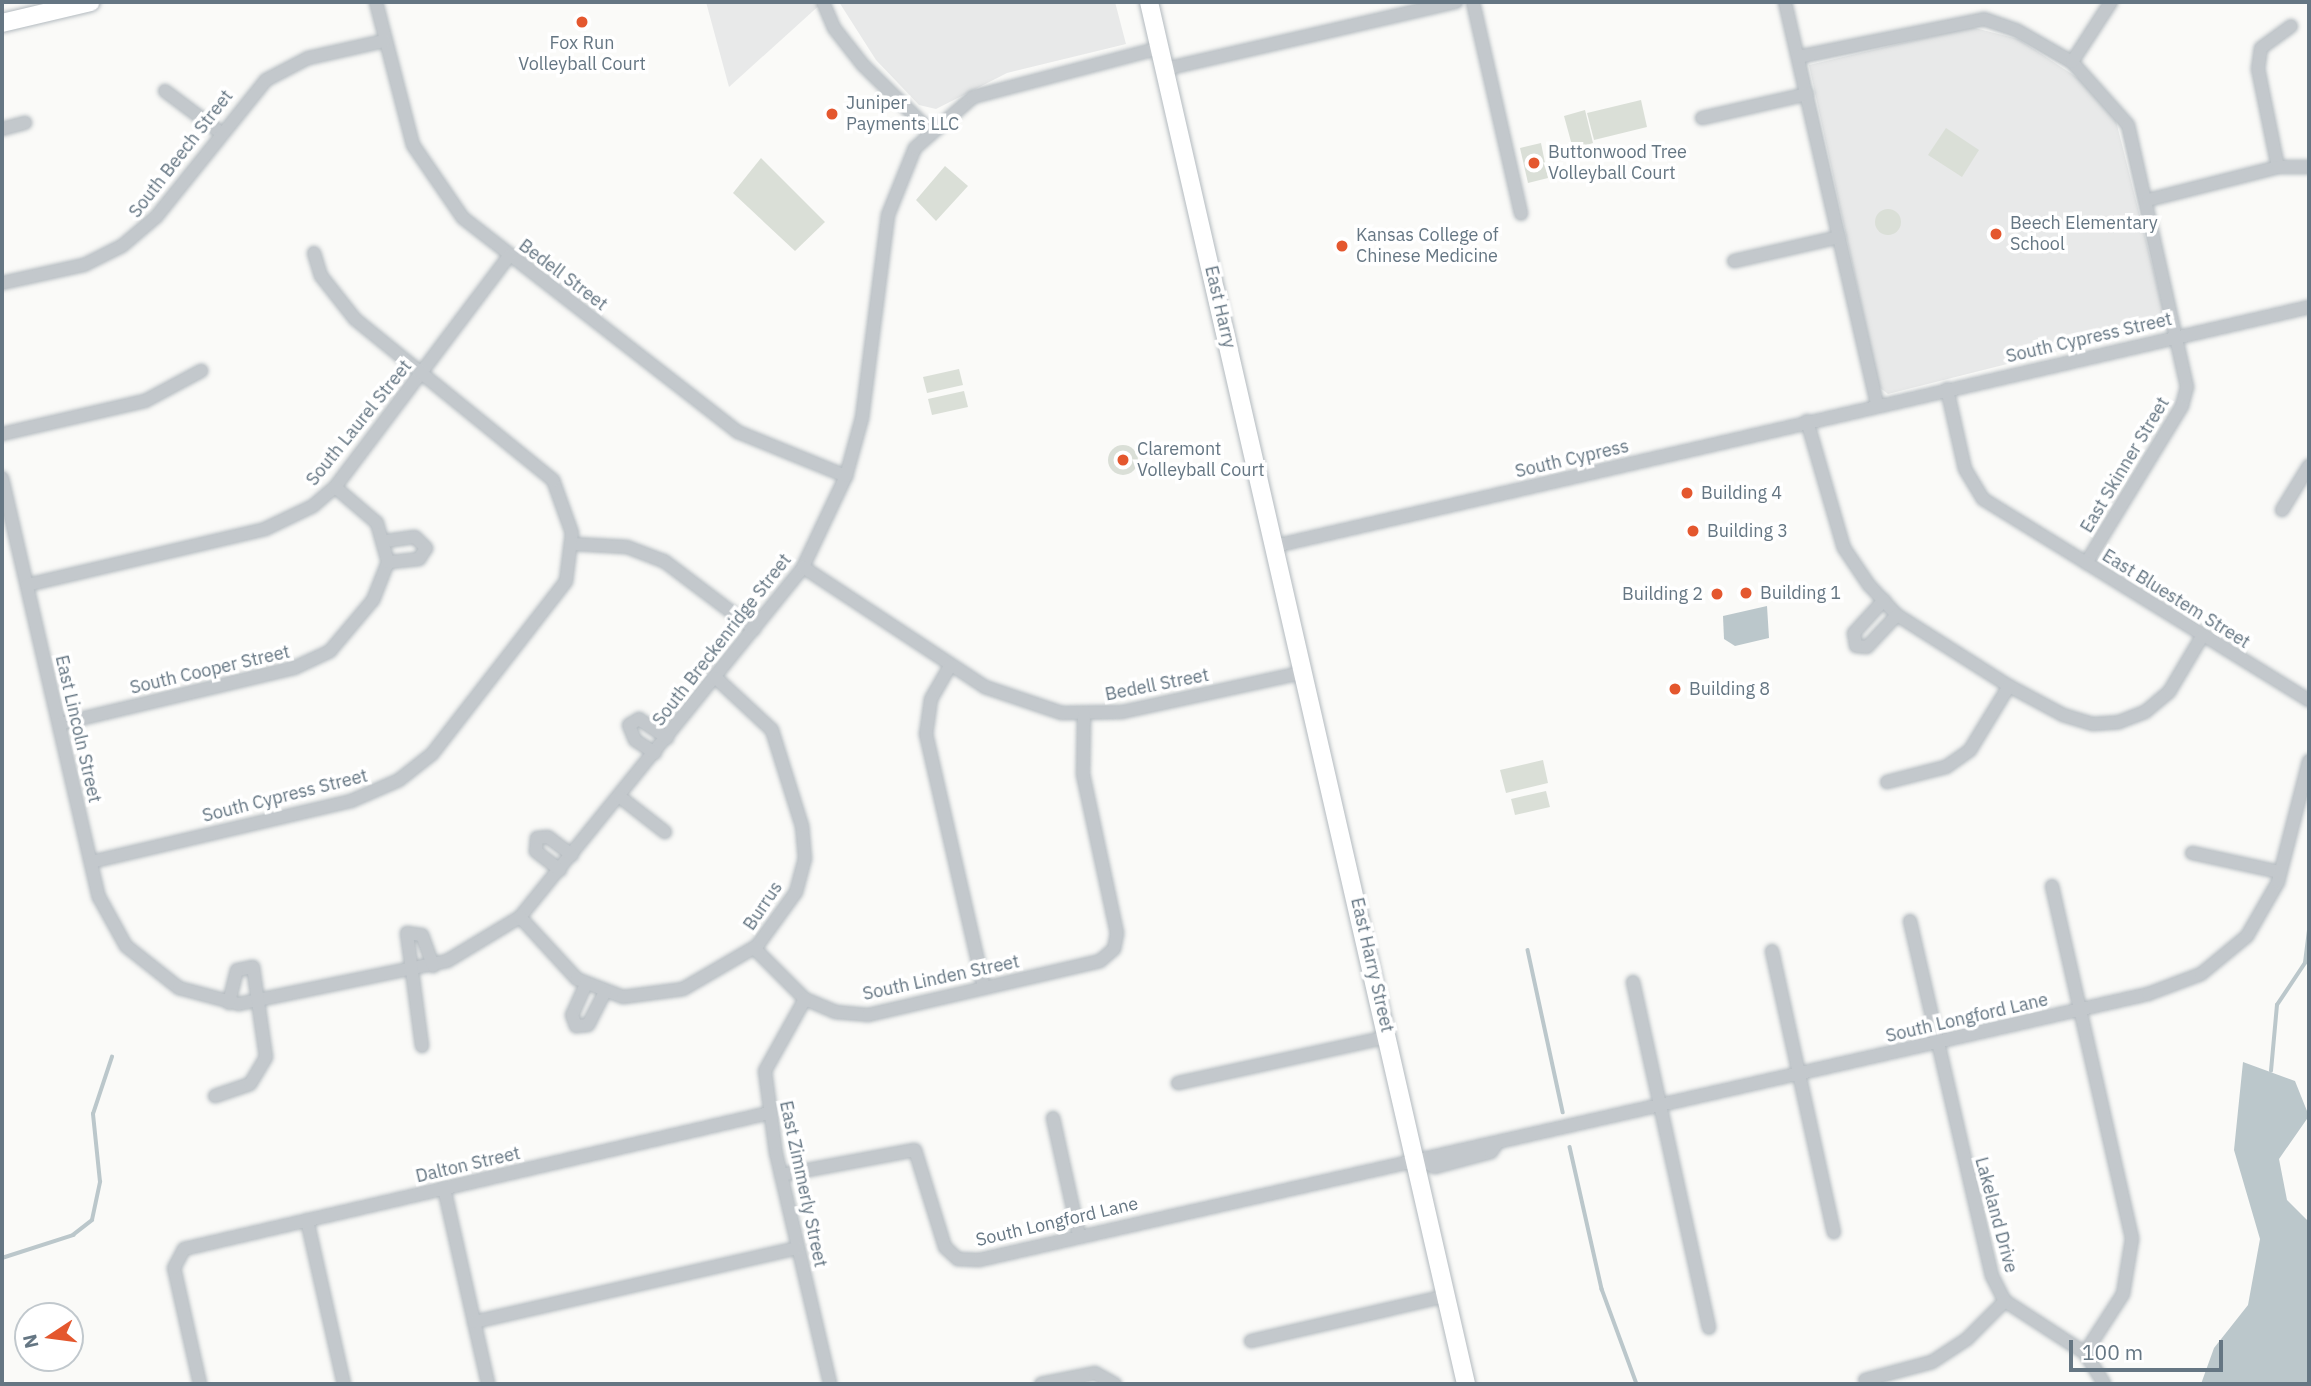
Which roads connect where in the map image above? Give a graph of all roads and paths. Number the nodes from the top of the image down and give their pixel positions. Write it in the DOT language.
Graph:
graph roads {
  1 [pos="91,2"];
  2 [pos="376,2"];
  3 [pos="823,2"];
  4 [pos="1149,2"];
  5 [pos="1456,2"];
  6 [pos="1473,2"];
  7 [pos="1785,2"];
  8 [pos="2111,2"];
  9 [pos="2,23"];
  10 [pos="2291,26"];
  11 [pos="384,41"];
  12 [pos="1160,48"];
  13 [pos="1798,57"];
  14 [pos="2072,62"];
  15 [pos="1165,69"];
  16 [pos="164,91"];
  17 [pos="1807,94"];
  18 [pos="1702,118"];
  19 [pos="25,123"];
  20 [pos="2,129"];
  21 [pos="930,131"];
  22 [pos="220,132"];
  23 [pos="2278,167"];
  24 [pos="2309,167"];
  25 [pos="2148,200"];
  26 [pos="1521,214"];
  27 [pos="1839,237"];
  28 [pos="314,253"];
  29 [pos="509,256"];
  30 [pos="1734,261"];
  31 [pos="2,283"];
  32 [pos="2309,307"];
  33 [pos="2178,335"];
  34 [pos="201,371"];
  35 [pos="421,373"];
  36 [pos="1947,388"];
  37 [pos="1877,405"];
  38 [pos="1807,421"];
  39 [pos="2,434"];
  40 [pos="2309,466"];
  41 [pos="846,476"];
  42 [pos="2,478"];
  43 [pos="334,487"];
  44 [pos="2282,510"];
  45 [pos="386,541"];
  46 [pos="573,544"];
  47 [pos="1275,546"];
  48 [pos="388,562"];
  49 [pos="2086,563"];
  50 [pos="803,568"];
  51 [pos="27,585"];
  52 [pos="1884,600"];
  53 [pos="1897,615"];
  54 [pos="754,629"];
  55 [pos="2201,638"];
  56 [pos="950,666"];
  57 [pos="1305,672"];
  58 [pos="716,678"];
  59 [pos="2009,686"];
  60 [pos="2309,700"];
  61 [pos="1084,715"];
  62 [pos="59,724"];
  63 [pos="667,738"];
  64 [pos="655,754"];
  65 [pos="2309,761"];
  66 [pos="1887,782"];
  67 [pos="620,797"];
  68 [pos="665,832"];
  69 [pos="2192,853"];
  70 [pos="572,855"];
  71 [pos="91,862"];
  72 [pos="560,870"];
  73 [pos="2280,872"];
  74 [pos="2052,886"];
  75 [pos="520,917"];
  76 [pos="1910,921"];
  77 [pos="754,948"];
  78 [pos="1772,951"];
  79 [pos="433,966"];
  80 [pos="154,972"];
  81 [pos="407,972"];
  82 [pos="1633,982"];
  83 [pos="586,984"];
  84 [pos="984,988"];
  85 [pos="604,993"];
  86 [pos="805,999"];
  87 [pos="229,1003"];
  88 [pos="261,1003"];
  89 [pos="2080,1010"];
  90 [pos="1388,1037"];
  91 [pos="1937,1042"];
  92 [pos="422,1046"];
  93 [pos="1799,1074"];
  94 [pos="1178,1083"];
  95 [pos="215,1096"];
  96 [pos="1660,1106"];
  97 [pos="769,1113"];
  98 [pos="1053,1118"];
  99 [pos="1415,1157"];
  100 [pos="782,1175"];
  101 [pos="444,1188"];
  102 [pos="307,1220"];
  103 [pos="1834,1232"];
  104 [pos="1079,1235"];
  105 [pos="798,1248"];
  106 [pos="1447,1296"];
  107 [pos="2005,1301"];
  108 [pos="474,1322"];
  109 [pos="1709,1328"];
  110 [pos="1251,1341"];
  111 [pos="2085,1353"];
  112 [pos="1865,1380"];
  113 [pos="1112,1381"];
  114 [pos="829,1383"];
  115 [pos="200,1384"];
  116 [pos="344,1384"];
  117 [pos="488,1384"];
  118 [pos="814,1384"];
  119 [pos="1041,1384"];
  120 [pos="1466,1384"];
  121 [pos="2104,1384"];
  1 -- 9 [label="main road"];
  2 -- 11 [label="street, Bedell Street"];
  3 -- 21 [label="street"];
  4 -- 12 [label="main road"];
  5 -- 15 [label="street"];
  6 -- 26 [label="street"];
  7 -- 13 [label="street"];
  8 -- 14 [label="street"];
  10 -- 23 [label="street"];
  11 -- 22 [label="street, South Beech Street"];
  11 -- 29 [label="street, Bedell Street"];
  12 -- 15 [label="main road"];
  12 -- 21 [label="street, South Breckenridge Street"];
  13 -- 14 [label="street"];
  13 -- 17 [label="street"];
  14 -- 25 [label="street, East Skinner Street"];
  15 -- 47 [label="main road, East Harry"];
  16 -- 22 [label="street"];
  17 -- 18 [label="street"];
  17 -- 27 [label="street"];
  19 -- 20 [label="street"];
  21 -- 41 [label="street, South Breckenridge Street"];
  22 -- 31 [label="street, South Beech Street"];
  23 -- 24 [label="street"];
  23 -- 25 [label="street"];
  25 -- 33 [label="street, East Skinner Street"];
  27 -- 30 [label="street"];
  27 -- 37 [label="street"];
  28 -- 35 [label="street"];
  29 -- 35 [label="street, South Laurel Street"];
  29 -- 41 [label="street, Bedell Street"];
  32 -- 33 [label="street, South Cypress Street"];
  33 -- 36 [label="street, South Cypress Street"];
  33 -- 49 [label="street, East Skinner Street"];
  34 -- 39 [label="street"];
  35 -- 43 [label="street, South Laurel Street"];
  35 -- 46 [label="street"];
  36 -- 37 [label="street, South Cypress Street"];
  36 -- 49 [label="street, East Bluestem Street"];
  37 -- 38 [label="street, South Cypress"];
  38 -- 47 [label="street, South Cypress"];
  38 -- 52 [label="street"];
  40 -- 44 [label="street"];
  41 -- 50 [label="street, South Breckenridge Street"];
  42 -- 51 [label="street, East Lincoln Street"];
  43 -- 45 [label="street"];
  43 -- 51 [label="street, South Laurel Street"];
  45 -- 48 [label="street"];
  45 -- 48 [label="street"];
  46 -- 54 [label="street"];
  46 -- 71 [label="street, South Cypress Street"];
  47 -- 57 [label="main road, East Harry Street"];
  48 -- 62 [label="street, South Cooper Street"];
  49 -- 55 [label="street, East Bluestem Street"];
  50 -- 54 [label="street, South Breckenridge Street"];
  50 -- 56 [label="street, Bedell Street"];
  51 -- 62 [label="street, East Lincoln Street"];
  52 -- 53 [label="street"];
  52 -- 53 [label="street"];
  53 -- 59 [label="street"];
  54 -- 58 [label="street, South Breckenridge Street"];
  55 -- 59 [label="street"];
  55 -- 60 [label="street, East Bluestem Street"];
  56 -- 61 [label="street, Bedell Street"];
  56 -- 84 [label="street"];
  57 -- 61 [label="street, Bedell Street"];
  57 -- 90 [label="main road, East Harry Street"];
  58 -- 63 [label="street, South Breckenridge Street"];
  58 -- 77 [label="street, Burrus"];
  59 -- 66 [label="street"];
  61 -- 84 [label="street, South Linden Street"];
  62 -- 71 [label="street, East Lincoln Street"];
  63 -- 64 [label="street, South Breckenridge Street"];
  63 -- 64 [label="street"];
  64 -- 67 [label="street, South Breckenridge Street"];
  65 -- 73 [label="street, South Longford Lane"];
  67 -- 68 [label="street"];
  67 -- 70 [label="street, South Breckenridge Street"];
  69 -- 73 [label="street"];
  70 -- 72 [label="street, South Breckenridge Street"];
  70 -- 72 [label="street"];
  71 -- 80 [label="street, East Lincoln Street"];
  72 -- 75 [label="street, South Breckenridge Street"];
  73 -- 89 [label="street, South Longford Lane"];
  74 -- 89 [label="street"];
  75 -- 79 [label="street, South Breckenridge Street"];
  75 -- 83 [label="street, Burrus"];
  76 -- 91 [label="street, Lakeland Drive"];
  77 -- 85 [label="street, Burrus"];
  77 -- 86 [label="street, South Linden Street"];
  78 -- 93 [label="street"];
  79 -- 81 [label="street, South Breckenridge Street"];
  79 -- 81 [label="street"];
  80 -- 87 [label="street, South Breckenridge Street"];
  81 -- 88 [label="street, South Breckenridge Street"];
  81 -- 92 [label="street"];
  82 -- 96 [label="street"];
  83 -- 85 [label="street, Burrus"];
  83 -- 85 [label="street"];
  84 -- 86 [label="street, South Linden Street"];
  86 -- 97 [label="street, East Zimmerly Street"];
  87 -- 88 [label="street, South Breckenridge Street"];
  87 -- 88 [label="street"];
  88 -- 95 [label="street"];
  89 -- 91 [label="street, South Longford Lane"];
  89 -- 111 [label="street"];
  90 -- 94 [label="street"];
  90 -- 99 [label="main road, East Harry Street"];
  91 -- 93 [label="street, South Longford Lane"];
  91 -- 107 [label="street, Lakeland Drive"];
  93 -- 96 [label="street, South Longford Lane"];
  93 -- 103 [label="street"];
  96 -- 99 [label="street, South Longford Lane"];
  96 -- 109 [label="street"];
  97 -- 100 [label="street, East Zimmerly Street"];
  97 -- 101 [label="street, Dalton Street"];
  98 -- 104 [label="street"];
  99 -- 104 [label="street, South Longford Lane"];
  99 -- 106 [label="main road, East Harry Street"];
  100 -- 104 [label="street, South Longford Lane"];
  100 -- 105 [label="street, East Zimmerly Street"];
  101 -- 102 [label="street, Dalton Street"];
  101 -- 108 [label="street"];
  102 -- 115 [label="street, Dalton Street"];
  102 -- 116 [label="street"];
  105 -- 108 [label="street"];
  105 -- 114 [label="street, East Zimmerly Street"];
  106 -- 110 [label="street"];
  106 -- 120 [label="main road, East Harry Street"];
  107 -- 111 [label="street, Lakeland Drive"];
  107 -- 112 [label="street"];
  108 -- 117 [label="street"];
  111 -- 121 [label="street"];
  113 -- 119 [label="street"];
  114 -- 118 [label="street"];
}
